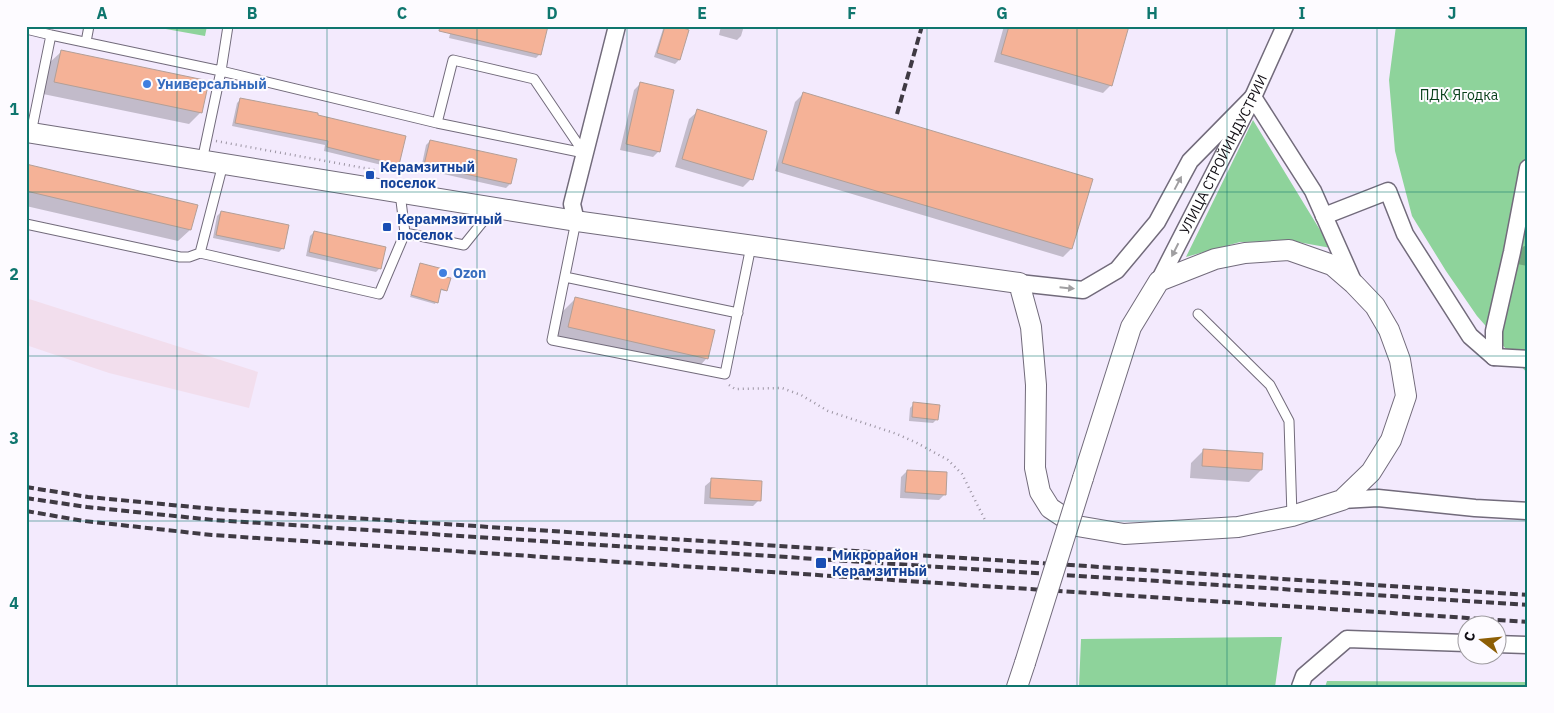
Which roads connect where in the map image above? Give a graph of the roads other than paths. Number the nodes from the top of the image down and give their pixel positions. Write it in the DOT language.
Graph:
graph roads {
  1 [pos="88,26"];
  2 [pos="228,26"];
  3 [pos="617,26"];
  4 [pos="1285,26"];
  5 [pos="26,29"];
  6 [pos="52,35"];
  7 [pos="86,42"];
  8 [pos="221,70"];
  9 [pos="1253,97"];
  10 [pos="438,124"];
  11 [pos="29,133"];
  12 [pos="584,153"];
  13 [pos="202,161"];
  14 [pos="223,164"];
  15 [pos="1528,168"];
  16 [pos="400,192"];
  17 [pos="494,208"];
  18 [pos="1324,216"];
  19 [pos="576,221"];
  20 [pos="26,224"];
  21 [pos="405,233"];
  22 [pos="751,246"];
  23 [pos="200,253"];
  24 [pos="565,277"];
  25 [pos="1159,282"];
  26 [pos="1019,283"];
  27 [pos="1354,284"];
  28 [pos="738,313"];
  29 [pos="1198,314"];
  30 [pos="1494,357"];
  31 [pos="1528,359"];
  32 [pos="1342,500"];
  33 [pos="1528,511"];
  34 [pos="1292,516"];
  35 [pos="1456,643"];
  36 [pos="1506,644"];
  37 [pos="1528,645"];
  38 [pos="1017,687"];
  39 [pos="1300,687"];
  1 -- 7 [label="lane"];
  2 -- 8 [label="lane"];
  3 -- 12 [label="street"];
  4 -- 9 [label="street, УЛИЦА СТРОЙИНДУСТРИИ"];
  5 -- 6 [label="lane"];
  6 -- 7 [label="lane"];
  6 -- 11 [label="lane"];
  7 -- 8 [label="lane"];
  8 -- 10 [label="lane"];
  8 -- 13 [label="lane"];
  9 -- 18 [label="street"];
  9 -- 25 [label="street, УЛИЦА СТРОЙИНДУСТРИИ, one-way"];
  26 -- 9 [label="street, one-way"];
  10 -- 12 [label="lane"];
  10 -- 12 [label="lane"];
  11 -- 13 [label="street"];
  12 -- 19 [label="street"];
  13 -- 14 [label="street"];
  14 -- 16 [label="street"];
  14 -- 23 [label="lane"];
  15 -- 30 [label="street"];
  16 -- 17 [label="street"];
  16 -- 21 [label="lane"];
  17 -- 19 [label="street"];
  17 -- 21 [label="lane"];
  18 -- 27 [label="street"];
  18 -- 30 [label="street"];
  19 -- 22 [label="street"];
  19 -- 24 [label="lane"];
  20 -- 23 [label="lane"];
  21 -- 23 [label="lane"];
  22 -- 26 [label="street"];
  22 -- 28 [label="lane"];
  24 -- 28 [label="lane"];
  24 -- 28 [label="lane"];
  25 -- 27 [label="street"];
  25 -- 38 [label="street, bridge"];
  26 -- 34 [label="street"];
  27 -- 32 [label="street"];
  29 -- 34 [label="lane"];
  30 -- 31 [label="street"];
  32 -- 33 [label="street"];
  32 -- 34 [label="street"];
  35 -- 39 [label="street"];
  36 -- 37 [label="street"];
}
